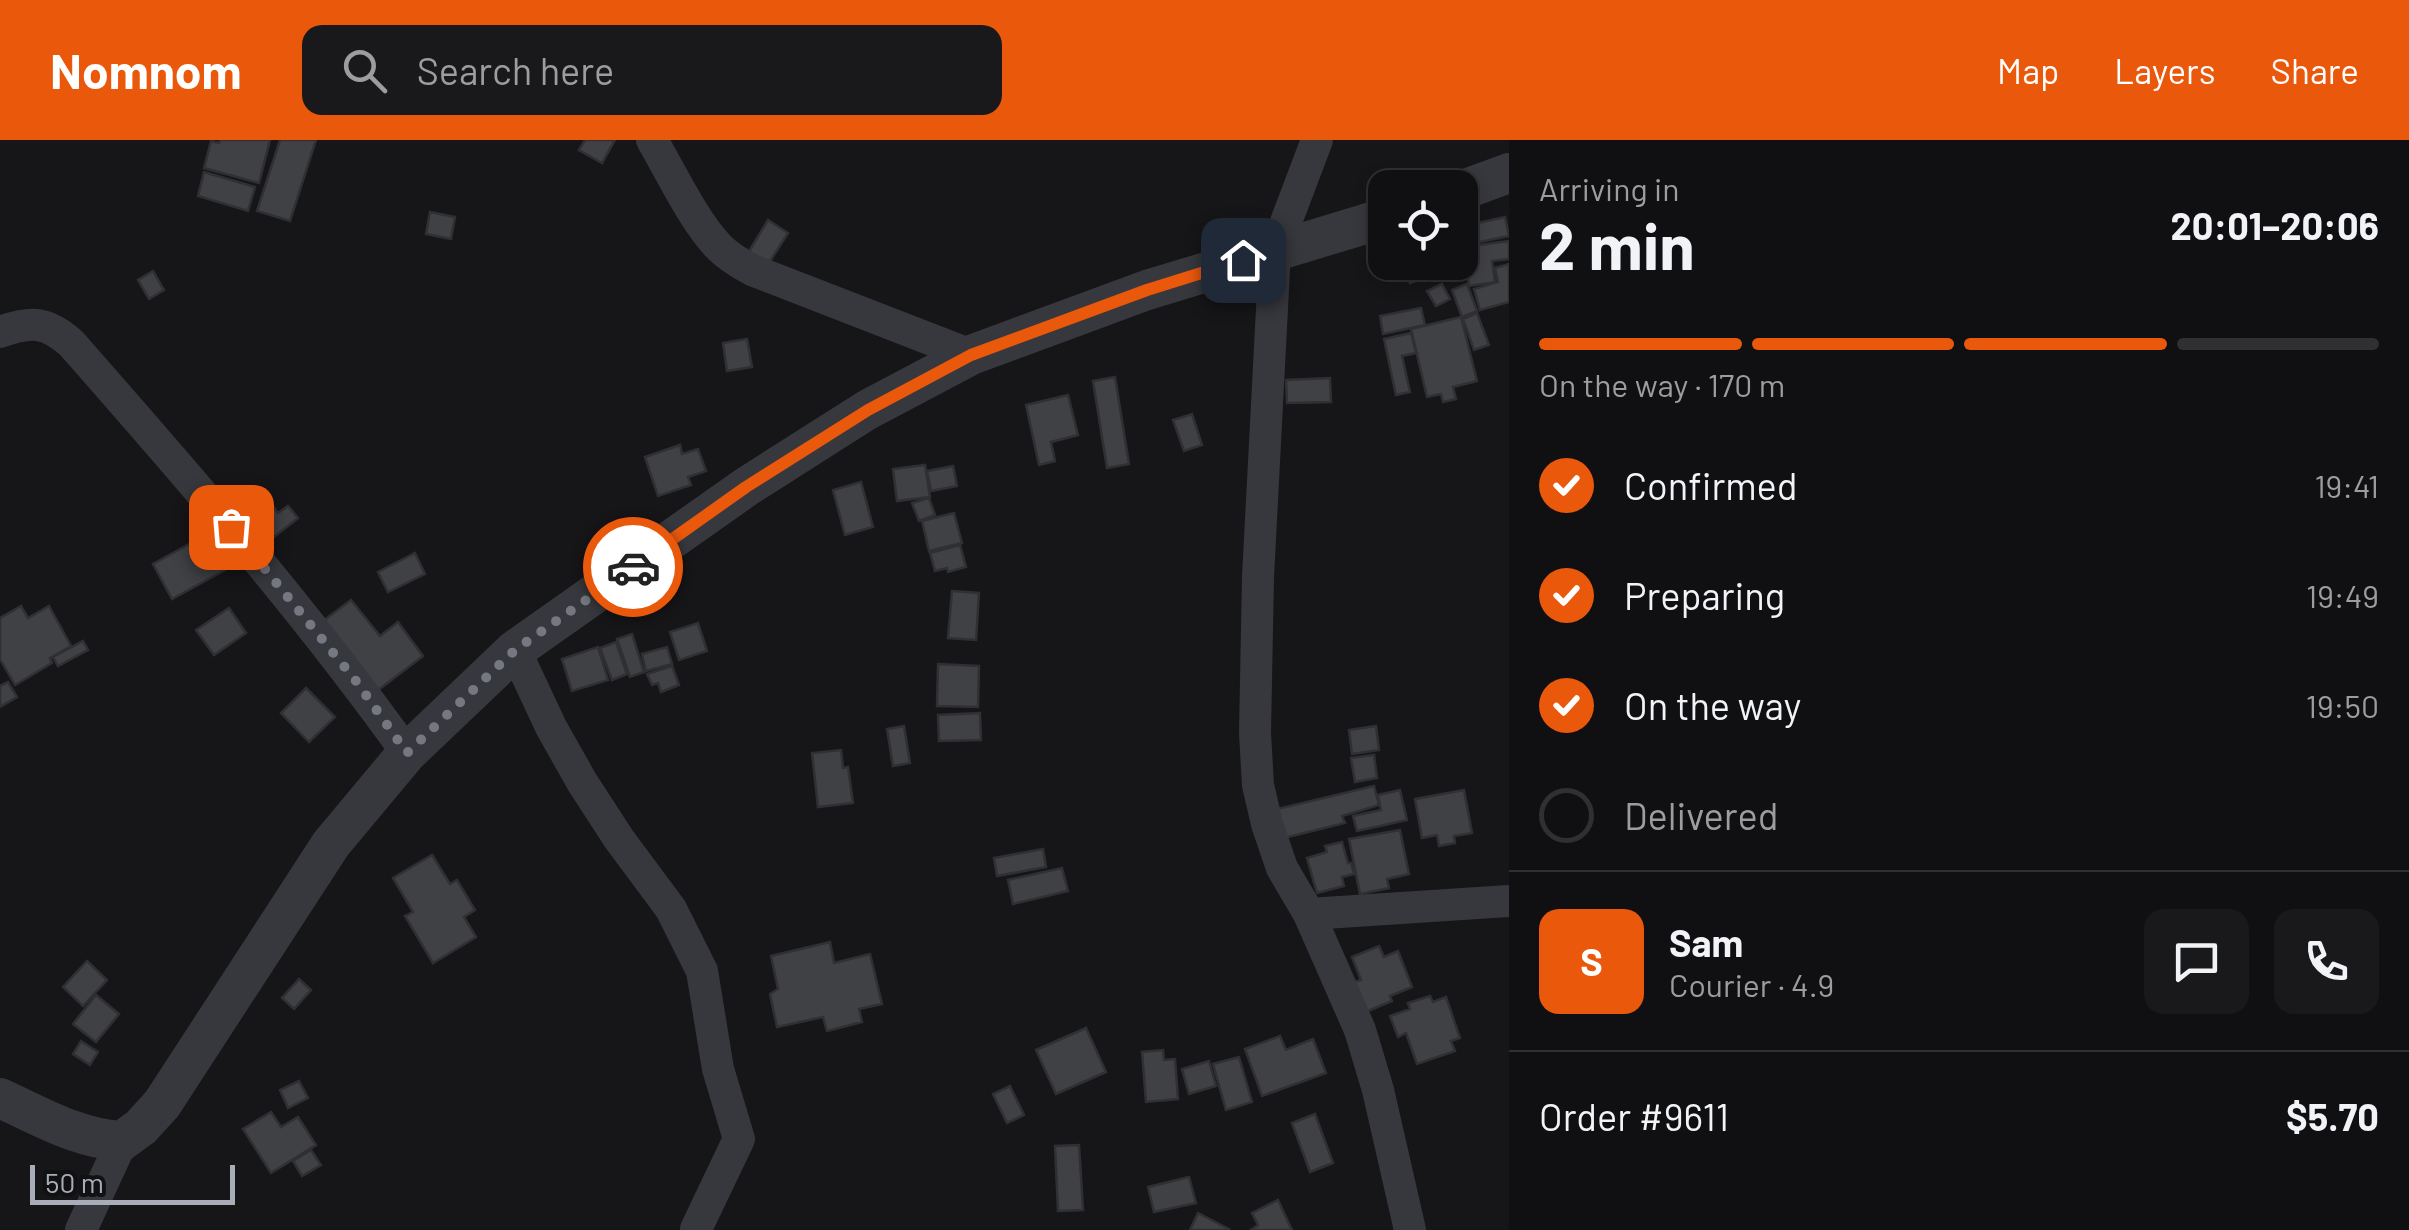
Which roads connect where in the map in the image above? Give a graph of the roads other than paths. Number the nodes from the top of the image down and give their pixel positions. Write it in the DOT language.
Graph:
graph roads {
  1 [pos="652,140"];
  2 [pos="1317,140"];
  3 [pos="1509,173"];
  4 [pos="1478,184"];
  5 [pos="1368,223"];
  6 [pos="1275,251"];
  7 [pos="0,332"];
  8 [pos="971,355"];
  9 [pos="515,650"];
  10 [pos="407,753"];
  11 [pos="1509,901"];
  12 [pos="1309,914"];
  13 [pos="0,1098"];
  14 [pos="122,1142"];
  15 [pos="696,1229"];
  16 [pos="81,1230"];
  17 [pos="1410,1230"];
  1 -- 8 [label="street"];
  2 -- 6 [label="street"];
  3 -- 4 [label="street"];
  5 -- 6 [label="street"];
  6 -- 8 [label="street"];
  6 -- 12 [label="street"];
  7 -- 10 [label="street"];
  8 -- 9 [label="street"];
  9 -- 10 [label="street"];
  9 -- 15 [label="street"];
  10 -- 14 [label="street"];
  11 -- 12 [label="street"];
  12 -- 17 [label="street"];
  13 -- 14 [label="street"];
  14 -- 16 [label="street"];
}
